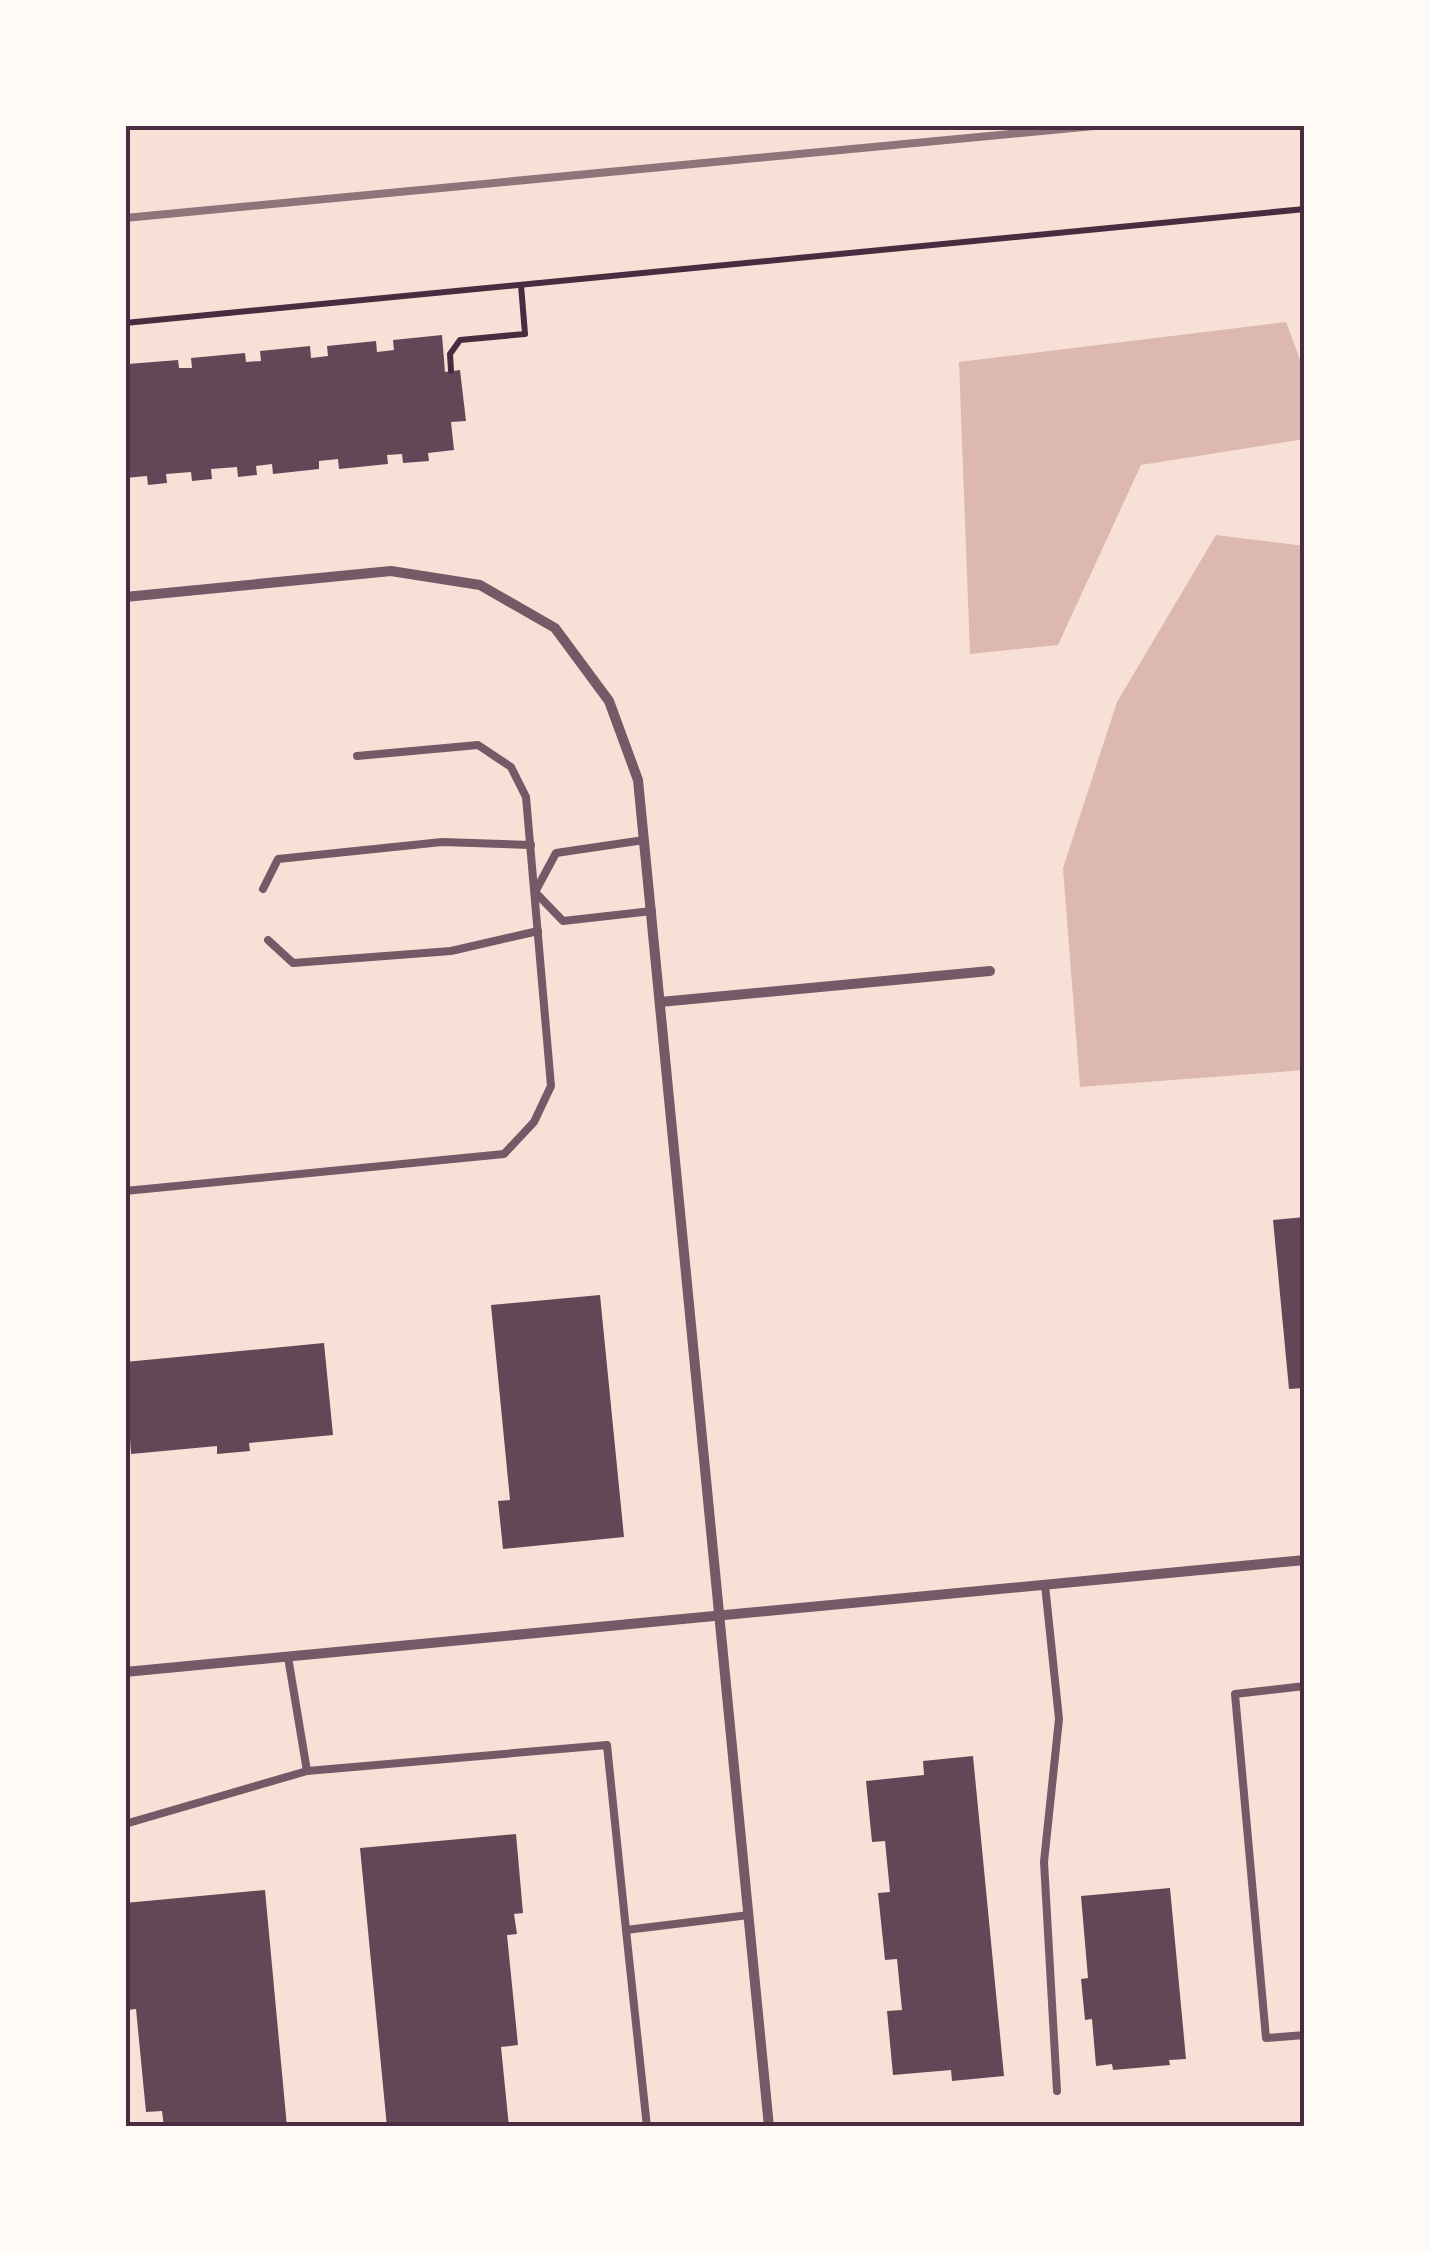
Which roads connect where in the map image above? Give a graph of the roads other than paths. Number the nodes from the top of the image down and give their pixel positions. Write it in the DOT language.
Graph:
graph roads {
  1 [pos="125,597"];
  2 [pos="358,756"];
  3 [pos="644,840"];
  4 [pos="531,845"];
  5 [pos="263,889"];
  6 [pos="535,892"];
  7 [pos="652,911"];
  8 [pos="538,932"];
  9 [pos="268,940"];
  10 [pos="990,971"];
  11 [pos="660,1002"];
  12 [pos="125,1191"];
  13 [pos="1305,1560"];
  14 [pos="1045,1586"];
  15 [pos="721,1617"];
  16 [pos="288,1657"];
  17 [pos="125,1672"];
  18 [pos="1305,1686"];
  19 [pos="307,1770"];
  20 [pos="125,1824"];
  21 [pos="749,1915"];
  22 [pos="626,1930"];
  23 [pos="1305,2035"];
  24 [pos="1057,2091"];
  25 [pos="647,2127"];
  26 [pos="769,2127"];
  1 -- 3 [label="street"];
  2 -- 4 [label="lane"];
  3 -- 6 [label="lane"];
  3 -- 7 [label="street"];
  4 -- 5 [label="lane"];
  4 -- 6 [label="lane"];
  6 -- 7 [label="lane"];
  6 -- 8 [label="lane"];
  7 -- 11 [label="street"];
  8 -- 9 [label="lane"];
  8 -- 12 [label="lane"];
  10 -- 11 [label="street"];
  11 -- 15 [label="street"];
  13 -- 14 [label="street"];
  14 -- 15 [label="street"];
  14 -- 24 [label="lane"];
  15 -- 16 [label="street"];
  15 -- 21 [label="street"];
  16 -- 17 [label="street"];
  16 -- 19 [label="lane"];
  18 -- 23 [label="lane"];
  19 -- 20 [label="lane"];
  19 -- 22 [label="lane"];
  21 -- 22 [label="lane"];
  21 -- 26 [label="street"];
  22 -- 25 [label="lane"];
}
